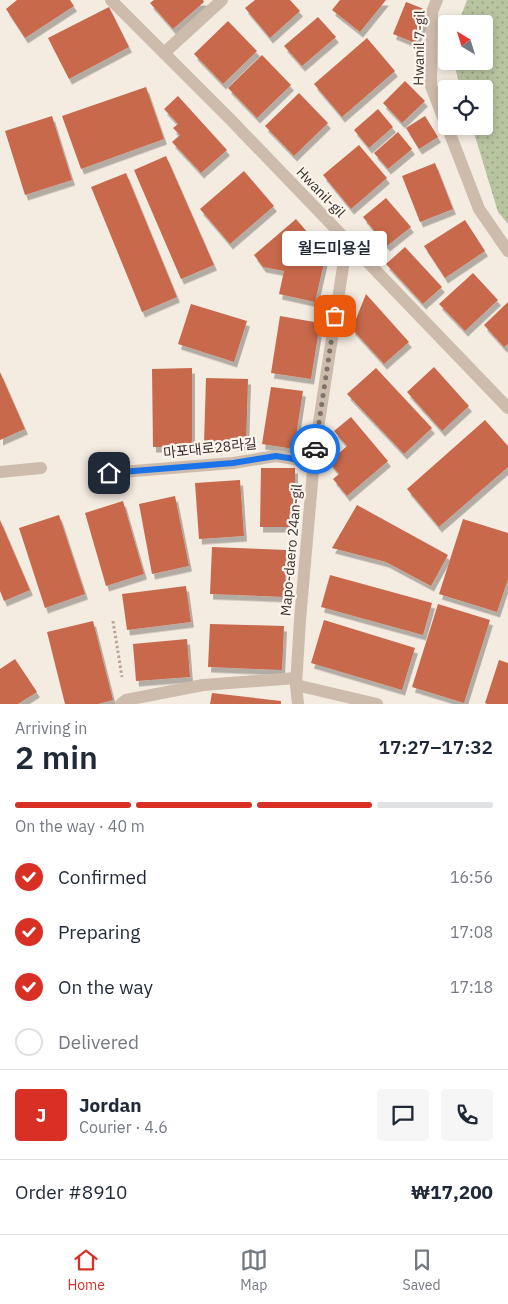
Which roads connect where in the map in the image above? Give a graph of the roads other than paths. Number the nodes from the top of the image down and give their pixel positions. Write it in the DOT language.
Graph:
graph roads {
  1 [pos="111,0"];
  2 [pos="222,0"];
  3 [pos="437,0"];
  4 [pos="164,53"];
  5 [pos="438,105"];
  6 [pos="450,135"];
  7 [pos="347,241"];
  8 [pos="508,251"];
  9 [pos="508,408"];
  10 [pos="313,462"];
  11 [pos="41,468"];
  12 [pos="0,472"];
  13 [pos="109,473"];
  14 [pos="296,682"];
  15 [pos="123,702"];
  16 [pos="298,704"];
  17 [pos="377,704"];
  1 -- 4 [label="street, Hwanil-gil"];
  2 -- 4 [label="street"];
  3 -- 5 [label="street, Hwanil 7-gil"];
  4 -- 7 [label="street, Hwanil-gil"];
  6 -- 8 [label="street, Hwanil 7-gil"];
  7 -- 9 [label="street, Hwanil-gil"];
  7 -- 10 [label="street, Mapo-daero 24an-gil"];
  10 -- 13 [label="street, 마포대로28라길"];
  10 -- 14 [label="street, Mapo-daero 24an-gil"];
  11 -- 12 [label="street"];
  14 -- 15 [label="street"];
  14 -- 16 [label="street, Mapo-daero 24an-gil"];
  14 -- 17 [label="street"];
}
